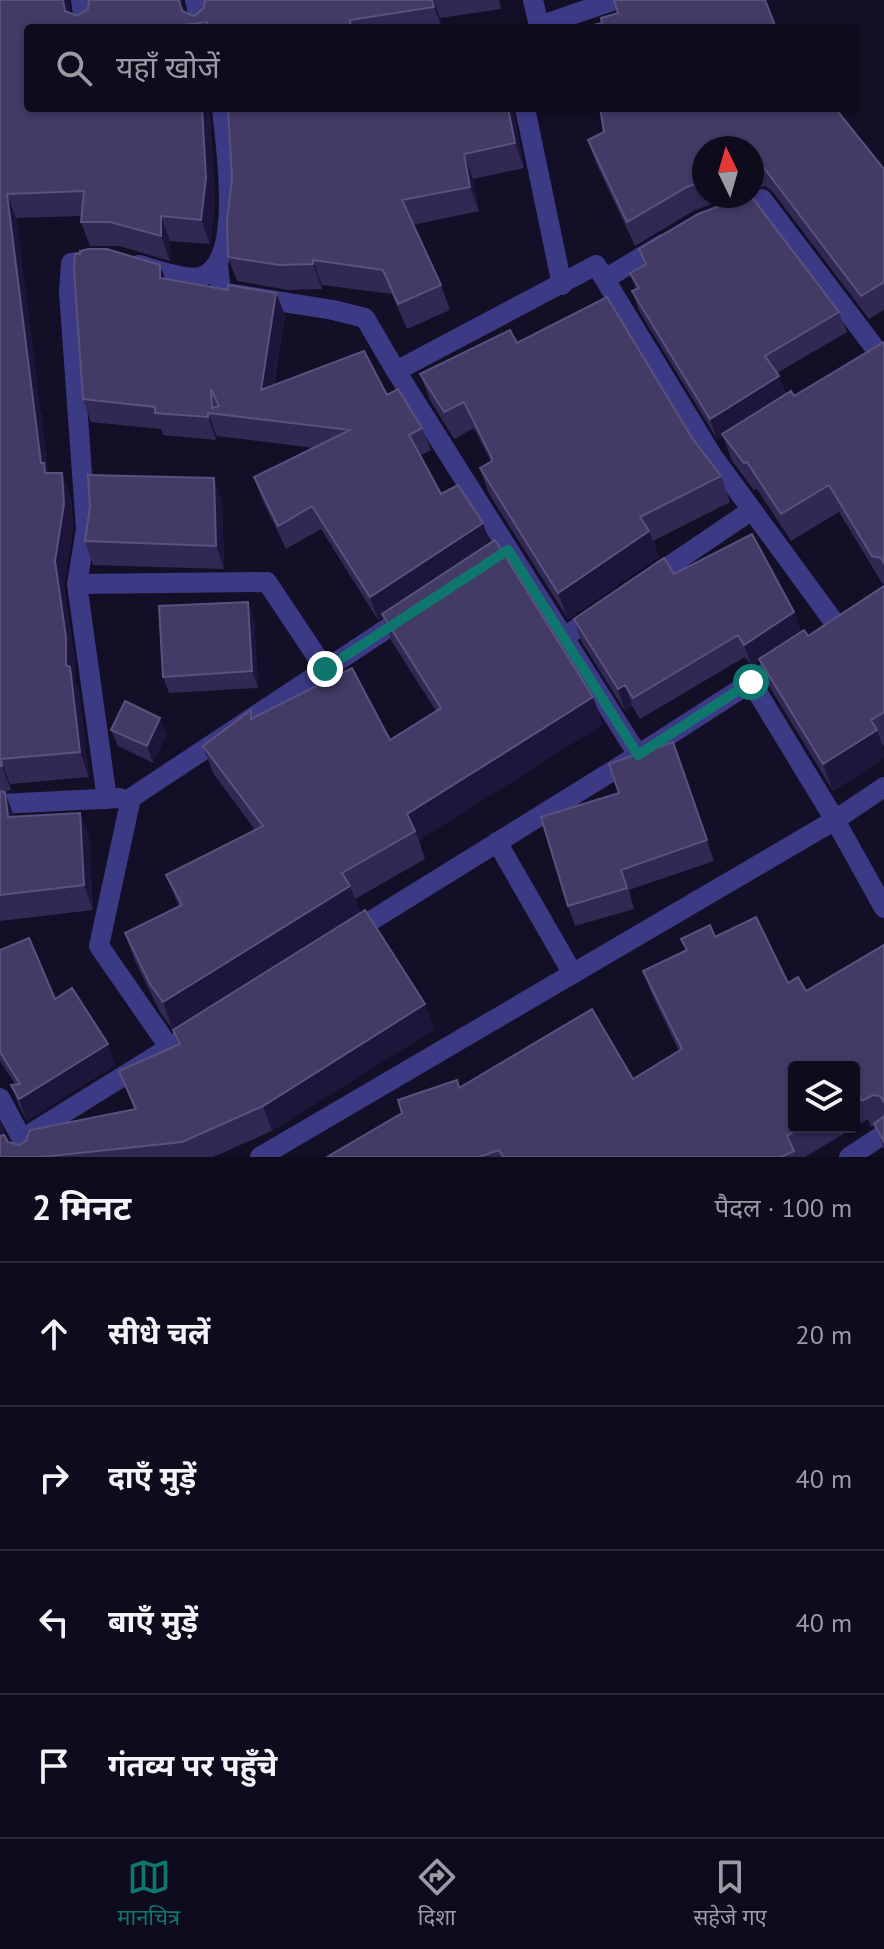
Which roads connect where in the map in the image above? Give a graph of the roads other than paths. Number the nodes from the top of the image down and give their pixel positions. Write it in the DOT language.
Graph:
graph roads {
  1 [pos="81,0"];
  2 [pos="195,0"];
  3 [pos="533,0"];
  4 [pos="615,0"];
  5 [pos="84,24"];
  6 [pos="200,24"];
  7 [pos="535,24"];
  8 [pos="544,24"];
  9 [pos="222,112"];
  10 [pos="526,112"];
  11 [pos="712,218"];
  12 [pos="686,230"];
  13 [pos="218,265"];
  14 [pos="605,279"];
  15 [pos="562,285"];
  16 [pos="877,359"];
  17 [pos="396,371"];
  18 [pos="752,510"];
  19 [pos="77,584"];
  20 [pos="430,601"];
  21 [pos="837,626"];
  22 [pos="564,637"];
  23 [pos="801,650"];
  24 [pos="325,669"];
  25 [pos="751,682"];
  26 [pos="638,755"];
  27 [pos="884,787"];
  28 [pos="131,798"];
  29 [pos="107,799"];
  30 [pos="0,804"];
  31 [pos="835,820"];
  32 [pos="497,842"];
  33 [pos="884,908"];
  34 [pos="327,949"];
  35 [pos="573,974"];
  36 [pos="222,1014"];
  37 [pos="169,1047"];
  38 [pos="0,1098"];
  39 [pos="884,1134"];
  40 [pos="24,1148"];
  41 [pos="260,1157"];
  42 [pos="849,1157"];
  1 -- 5 [label="street"];
  2 -- 6 [label="street"];
  3 -- 7 [label="street"];
  4 -- 8 [label="street"];
  9 -- 13 [label="street"];
  10 -- 15 [label="street"];
  11 -- 16 [label="street"];
  12 -- 14 [label="street"];
  13 -- 17 [label="street"];
  13 -- 19 [label="street"];
  14 -- 15 [label="street"];
  14 -- 18 [label="street"];
  15 -- 17 [label="street"];
  17 -- 22 [label="street"];
  18 -- 21 [label="street"];
  18 -- 22 [label="street"];
  19 -- 24 [label="street"];
  19 -- 29 [label="street"];
  20 -- 24 [label="street"];
  22 -- 26 [label="street"];
  23 -- 25 [label="street"];
  24 -- 28 [label="street"];
  25 -- 26 [label="street"];
  25 -- 31 [label="street"];
  26 -- 32 [label="street"];
  27 -- 31 [label="street"];
  28 -- 29 [label="street"];
  28 -- 37 [label="street"];
  29 -- 30 [label="street"];
  31 -- 33 [label="street"];
  31 -- 35 [label="street"];
  32 -- 34 [label="street"];
  32 -- 35 [label="street"];
  35 -- 41 [label="street"];
  36 -- 37 [label="street"];
  37 -- 40 [label="street"];
  38 -- 40 [label="street"];
  39 -- 42 [label="street"];
}
